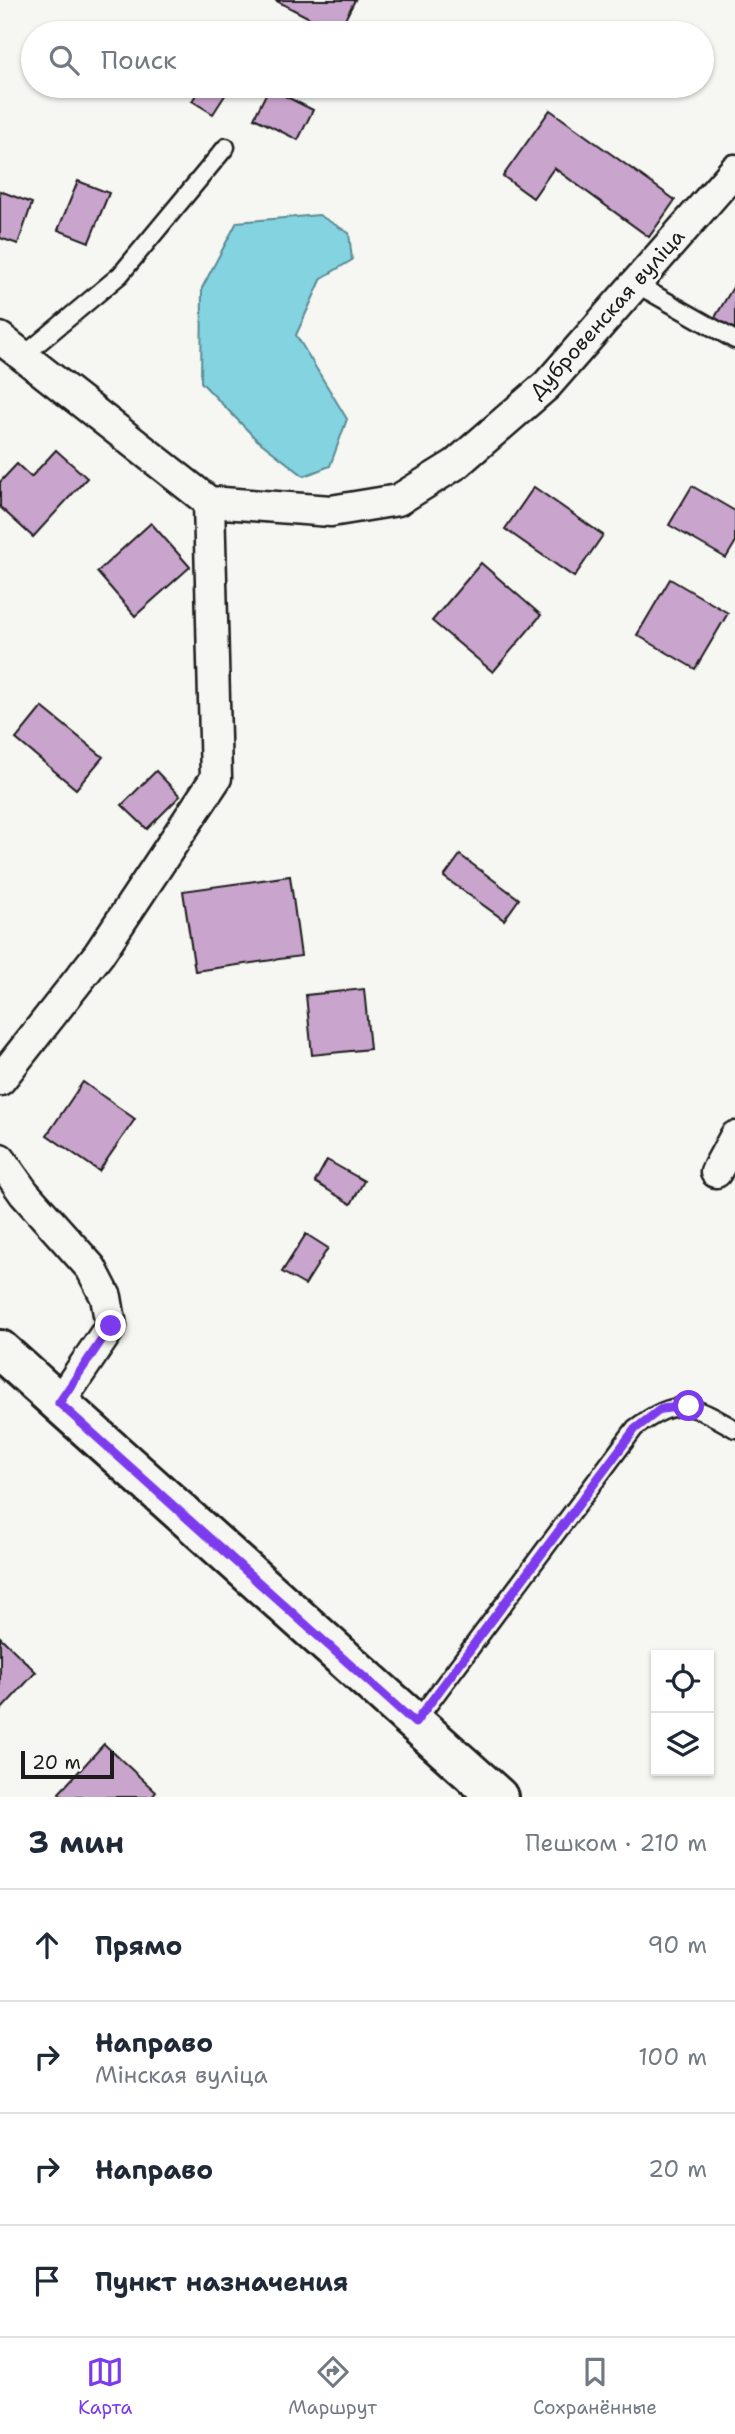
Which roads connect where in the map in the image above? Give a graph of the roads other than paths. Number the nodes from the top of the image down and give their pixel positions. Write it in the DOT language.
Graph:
graph roads {
  1 [pos="226,147"];
  2 [pos="735,170"];
  3 [pos="636,284"];
  4 [pos="735,340"];
  5 [pos="11,347"];
  6 [pos="209,502"];
  7 [pos="0,1080"];
  8 [pos="735,1137"];
  9 [pos="0,1159"];
  10 [pos="716,1172"];
  11 [pos="0,1350"];
  12 [pos="59,1403"];
  13 [pos="735,1429"];
  14 [pos="415,1723"];
  15 [pos="498,1797"];
  1 -- 5 [label="lane"];
  2 -- 3 [label="street, Дубровенская вуліца"];
  3 -- 4 [label="lane"];
  3 -- 6 [label="street, Дубровенская вуліца"];
  5 -- 6 [label="street"];
  6 -- 7 [label="street"];
  8 -- 10 [label="street"];
  9 -- 12 [label="street"];
  11 -- 12 [label="main road"];
  12 -- 14 [label="main road"];
  13 -- 14 [label="lane"];
  14 -- 15 [label="main road"];
}
